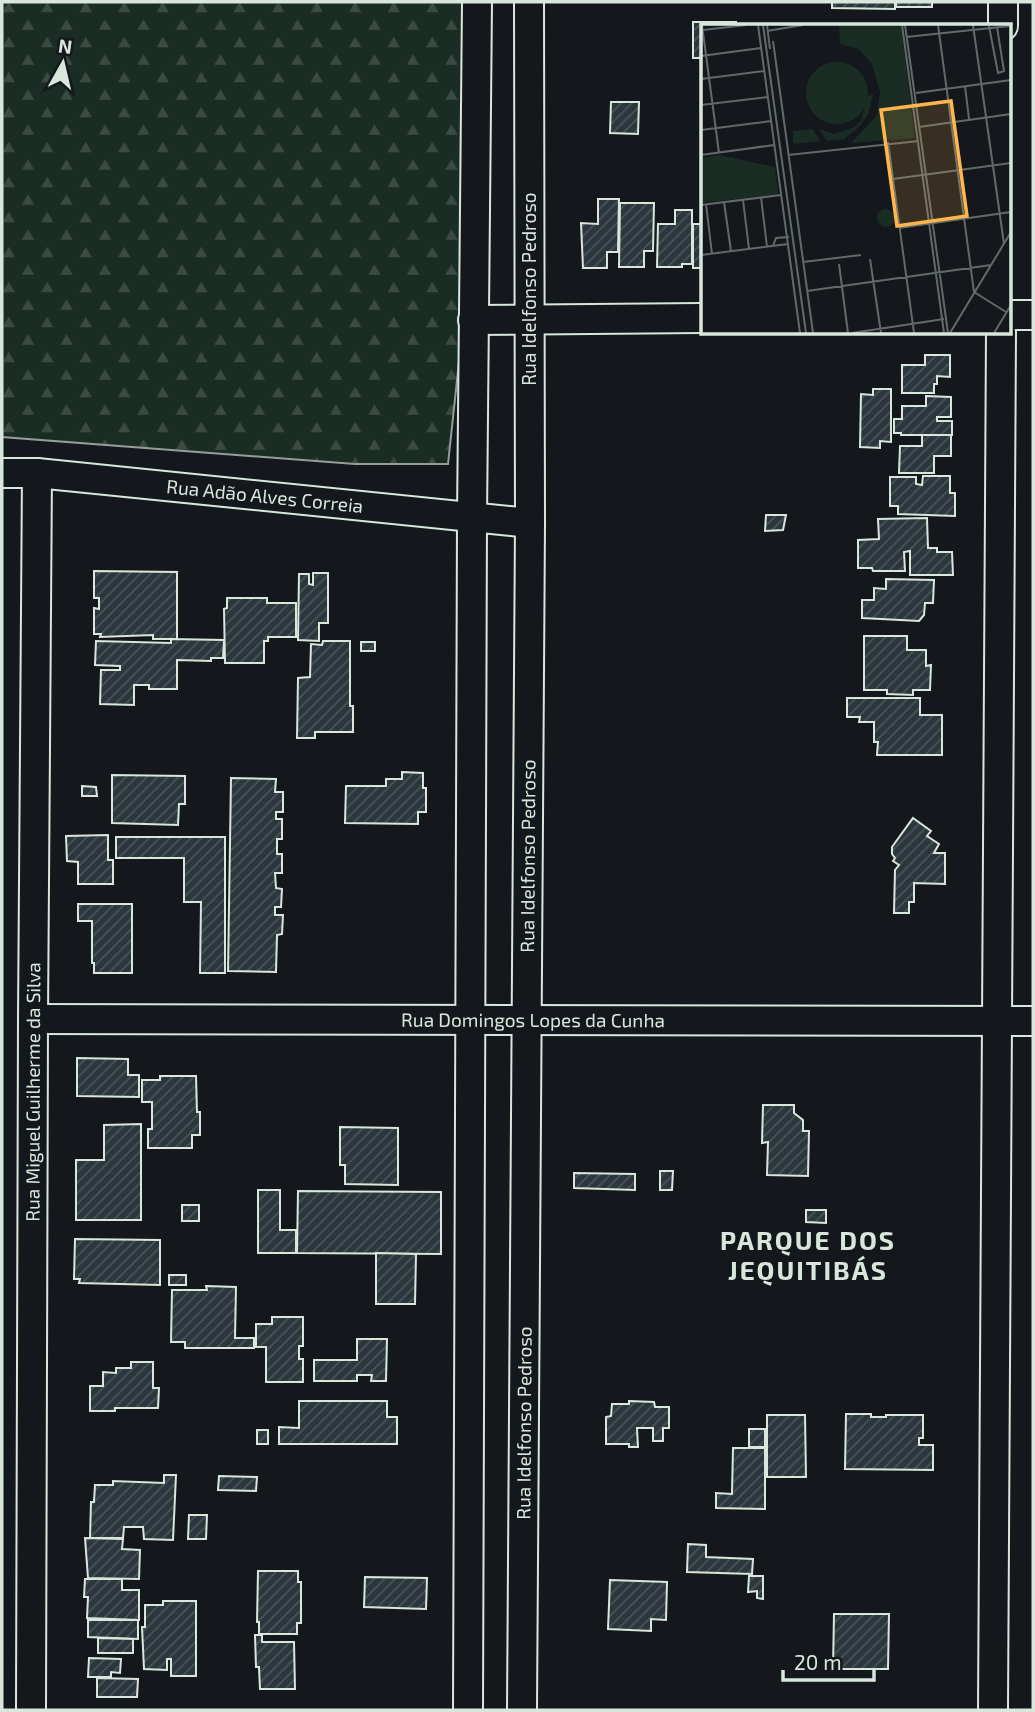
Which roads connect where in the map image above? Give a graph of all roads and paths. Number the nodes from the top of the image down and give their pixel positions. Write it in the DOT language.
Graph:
graph roads {
  1 [pos="477,2"];
  2 [pos="529,2"];
  3 [pos="1003,2"];
  4 [pos="1003,24"];
  5 [pos="1010,315"];
  6 [pos="1033,315"];
  7 [pos="701,318"];
  8 [pos="473,320"];
  9 [pos="528,320"];
  10 [pos="1001,334"];
  11 [pos="2,473"];
  12 [pos="37,473"];
  13 [pos="472,519"];
  14 [pos="530,523"];
  15 [pos="33,1019"];
  16 [pos="525,1020"];
  17 [pos="470,1021"];
  18 [pos="997,1021"];
  19 [pos="1033,1021"];
  20 [pos="31,1710"];
  21 [pos="468,1710"];
  22 [pos="522,1710"];
  23 [pos="993,1710"];
  1 -- 8 [label="street"];
  2 -- 9 [label="street, Rua Idelfonso Pedroso"];
  3 -- 4 [label="street"];
  5 -- 6 [label="street"];
  7 -- 9 [label="street"];
  8 -- 9 [label="street"];
  8 -- 13 [label="street"];
  9 -- 14 [label="street, Rua Idelfonso Pedroso"];
  10 -- 18 [label="street"];
  11 -- 12 [label="street, Rua Adão Alves Correia"];
  12 -- 13 [label="street, Rua Adão Alves Correia"];
  12 -- 15 [label="street, Rua Miguel Guilherme da Silva"];
  13 -- 14 [label="street, Rua Adão Alves Correia"];
  13 -- 17 [label="street"];
  14 -- 16 [label="street, Rua Idelfonso Pedroso"];
  15 -- 17 [label="street, Rua Domingos Lopes da Cunha"];
  15 -- 20 [label="street, Rua Miguel Guilherme da Silva"];
  16 -- 17 [label="street, Rua Domingos Lopes da Cunha"];
  16 -- 18 [label="street, Rua Domingos Lopes da Cunha"];
  16 -- 22 [label="street, Rua Idelfonso Pedroso"];
  17 -- 21 [label="street"];
  18 -- 19 [label="street, Rua Domingos Lopes da Cunha"];
  18 -- 23 [label="street"];
}
